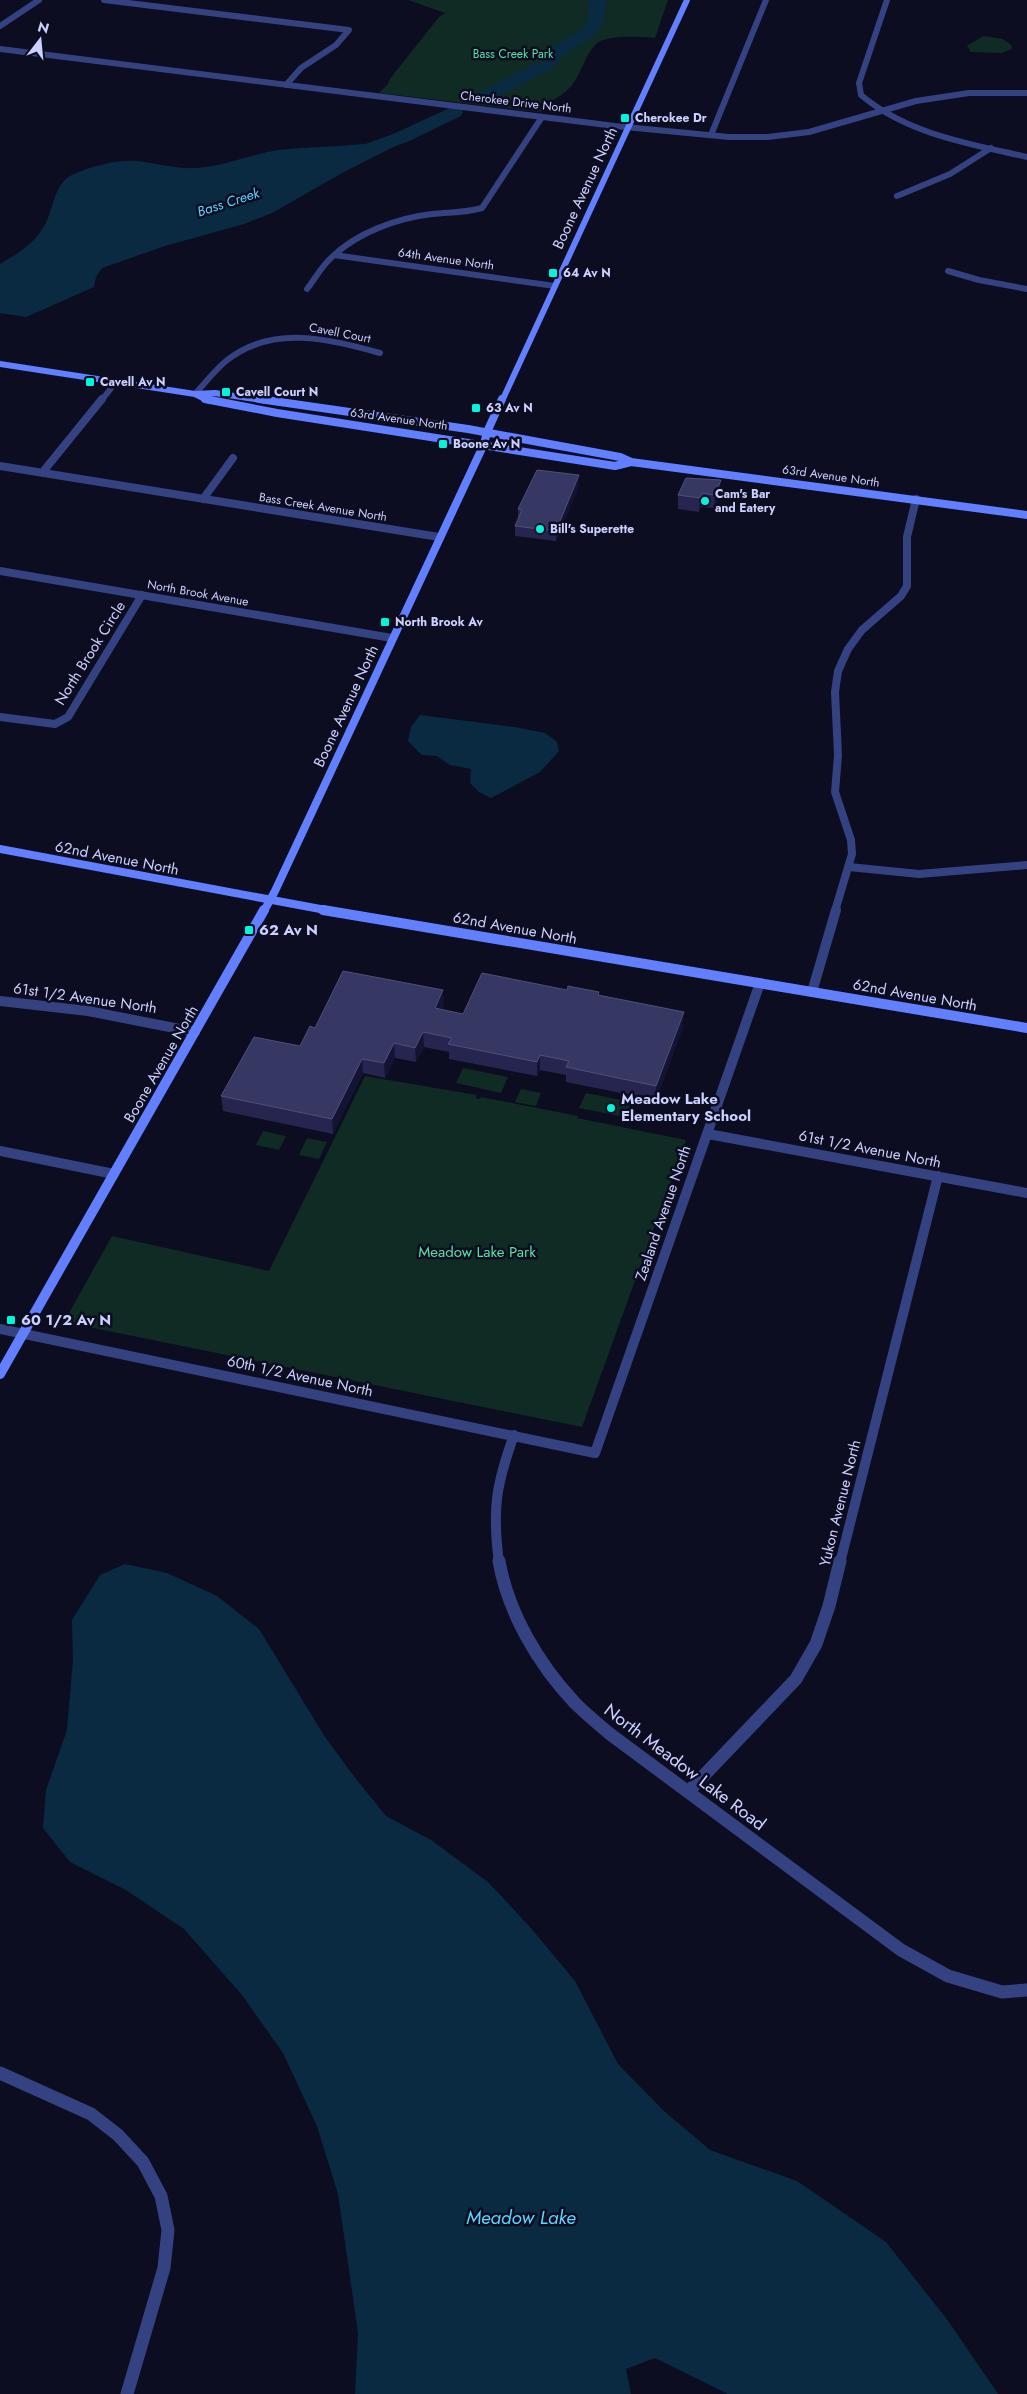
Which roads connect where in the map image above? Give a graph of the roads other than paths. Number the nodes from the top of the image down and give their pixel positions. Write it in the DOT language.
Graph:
graph roads {
  1 [pos="39,0"];
  2 [pos="104,0"];
  3 [pos="687,0"];
  4 [pos="766,0"];
  5 [pos="887,0"];
  6 [pos="0,26"];
  7 [pos="0,49"];
  8 [pos="286,85"];
  9 [pos="1027,93"];
  10 [pos="883,110"];
  11 [pos="542,117"];
  12 [pos="628,127"];
  13 [pos="711,136"];
  14 [pos="991,148"];
  15 [pos="1027,157"];
  16 [pos="897,196"];
  17 [pos="334,255"];
  18 [pos="948,271"];
  19 [pos="555,286"];
  20 [pos="307,289"];
  21 [pos="1027,289"];
  22 [pos="380,352"];
  23 [pos="0,364"];
  24 [pos="116,382"];
  25 [pos="195,394"];
  26 [pos="487,432"];
  27 [pos="484,444"];
  28 [pos="233,458"];
  29 [pos="631,462"];
  30 [pos="0,466"];
  31 [pos="42,472"];
  32 [pos="204,499"];
  33 [pos="916,499"];
  34 [pos="1027,515"];
  35 [pos="439,537"];
  36 [pos="0,571"];
  37 [pos="142,595"];
  38 [pos="392,638"];
  39 [pos="0,717"];
  40 [pos="0,849"];
  41 [pos="1027,865"];
  42 [pos="849,867"];
  43 [pos="270,901"];
  44 [pos="760,983"];
  45 [pos="812,992"];
  46 [pos="0,1001"];
  47 [pos="1027,1028"];
  48 [pos="195,1032"];
  49 [pos="708,1134"];
  50 [pos="0,1151"];
  51 [pos="114,1174"];
  52 [pos="938,1176"];
  53 [pos="1027,1193"];
  54 [pos="0,1329"];
  55 [pos="22,1334"];
  56 [pos="0,1374"];
  57 [pos="514,1435"];
  58 [pos="595,1453"];
  59 [pos="688,1792"];
  60 [pos="1027,1990"];
  61 [pos="0,2073"];
  62 [pos="127,2394"];
  1 -- 6 [label="street"];
  2 -- 8 [label="street"];
  3 -- 12 [label="street, Boone Avenue North"];
  4 -- 13 [label="street"];
  5 -- 10 [label="street"];
  7 -- 8 [label="street, Cherokee Drive North"];
  8 -- 11 [label="street, Cherokee Drive North"];
  9 -- 10 [label="street, Cherokee Drive North"];
  10 -- 13 [label="street, Cherokee Drive North"];
  10 -- 14 [label="street"];
  11 -- 12 [label="street, Cherokee Drive North"];
  11 -- 17 [label="street"];
  12 -- 13 [label="street, Cherokee Drive North"];
  12 -- 19 [label="street, Boone Avenue North"];
  14 -- 15 [label="street"];
  14 -- 16 [label="street"];
  17 -- 19 [label="street, 64th Avenue North"];
  17 -- 20 [label="street"];
  18 -- 21 [label="street"];
  19 -- 26 [label="street, Boone Avenue North"];
  22 -- 25 [label="street, Cavell Court"];
  23 -- 24 [label="street, 63rd Avenue North"];
  24 -- 25 [label="street, 63rd Avenue North"];
  24 -- 31 [label="street"];
  25 -- 26 [label="street, 63rd Avenue North"];
  25 -- 27 [label="street, 63rd Avenue North"];
  26 -- 27 [label="street, Boone Avenue North"];
  26 -- 29 [label="street, 63rd Avenue North"];
  27 -- 29 [label="street, 63rd Avenue North"];
  27 -- 35 [label="street, Boone Avenue North"];
  28 -- 32 [label="street"];
  29 -- 33 [label="street, 63rd Avenue North"];
  30 -- 31 [label="street, Bass Creek Avenue North"];
  31 -- 32 [label="street, Bass Creek Avenue North"];
  32 -- 35 [label="street, Bass Creek Avenue North"];
  33 -- 34 [label="street, 63rd Avenue North"];
  33 -- 42 [label="street"];
  35 -- 38 [label="street, Boone Avenue North"];
  36 -- 37 [label="street, North Brook Avenue"];
  37 -- 38 [label="street, North Brook Avenue"];
  37 -- 39 [label="street, North Brook Circle"];
  38 -- 43 [label="street, Boone Avenue North"];
  40 -- 43 [label="street, 62nd Avenue North"];
  41 -- 42 [label="street"];
  42 -- 45 [label="street"];
  43 -- 44 [label="street, 62nd Avenue North"];
  43 -- 48 [label="street, Boone Avenue North"];
  44 -- 45 [label="street, 62nd Avenue North"];
  44 -- 49 [label="street, Zealand Avenue North"];
  45 -- 47 [label="street, 62nd Avenue North"];
  46 -- 48 [label="street, 61st 1/2 Avenue North"];
  48 -- 51 [label="street, Boone Avenue North"];
  49 -- 52 [label="street, 61st 1/2 Avenue North"];
  49 -- 58 [label="street, Zealand Avenue North"];
  50 -- 51 [label="street"];
  51 -- 55 [label="street, Boone Avenue North"];
  52 -- 53 [label="street, 61st 1/2 Avenue North"];
  52 -- 59 [label="street, Yukon Avenue North"];
  54 -- 55 [label="street, 60th 1/2 Avenue North"];
  55 -- 56 [label="street, Boone Avenue North"];
  55 -- 57 [label="street, 60th 1/2 Avenue North"];
  57 -- 58 [label="street, 60th 1/2 Avenue North"];
  57 -- 59 [label="street, North Meadow Lake Road"];
  59 -- 60 [label="street, North Meadow Lake Road"];
  61 -- 62 [label="street"];
}
